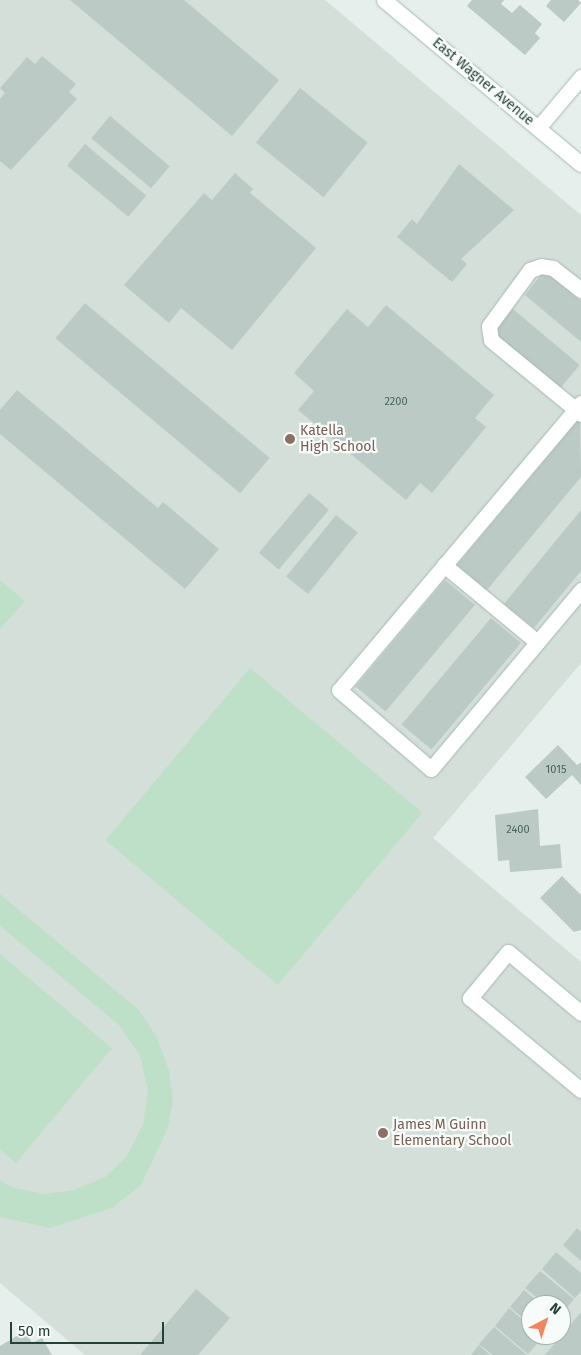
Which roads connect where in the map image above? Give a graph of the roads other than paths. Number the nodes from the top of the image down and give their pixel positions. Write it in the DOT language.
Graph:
graph roads {
  1 [pos="384,0"];
  2 [pos="581,77"];
  3 [pos="538,128"];
  4 [pos="581,164"];
  5 [pos="581,290"];
  6 [pos="579,409"];
  7 [pos="444,565"];
  8 [pos="581,590"];
  9 [pos="537,642"];
  10 [pos="581,1013"];
  11 [pos="581,1090"];
  1 -- 3 [label="street, East Wagner Avenue"];
  2 -- 3 [label="street"];
  3 -- 4 [label="street, East Wagner Avenue"];
  5 -- 6 [label="street"];
  6 -- 7 [label="street"];
  7 -- 9 [label="street"];
  7 -- 9 [label="street"];
  8 -- 9 [label="street"];
  10 -- 11 [label="street"];
}
